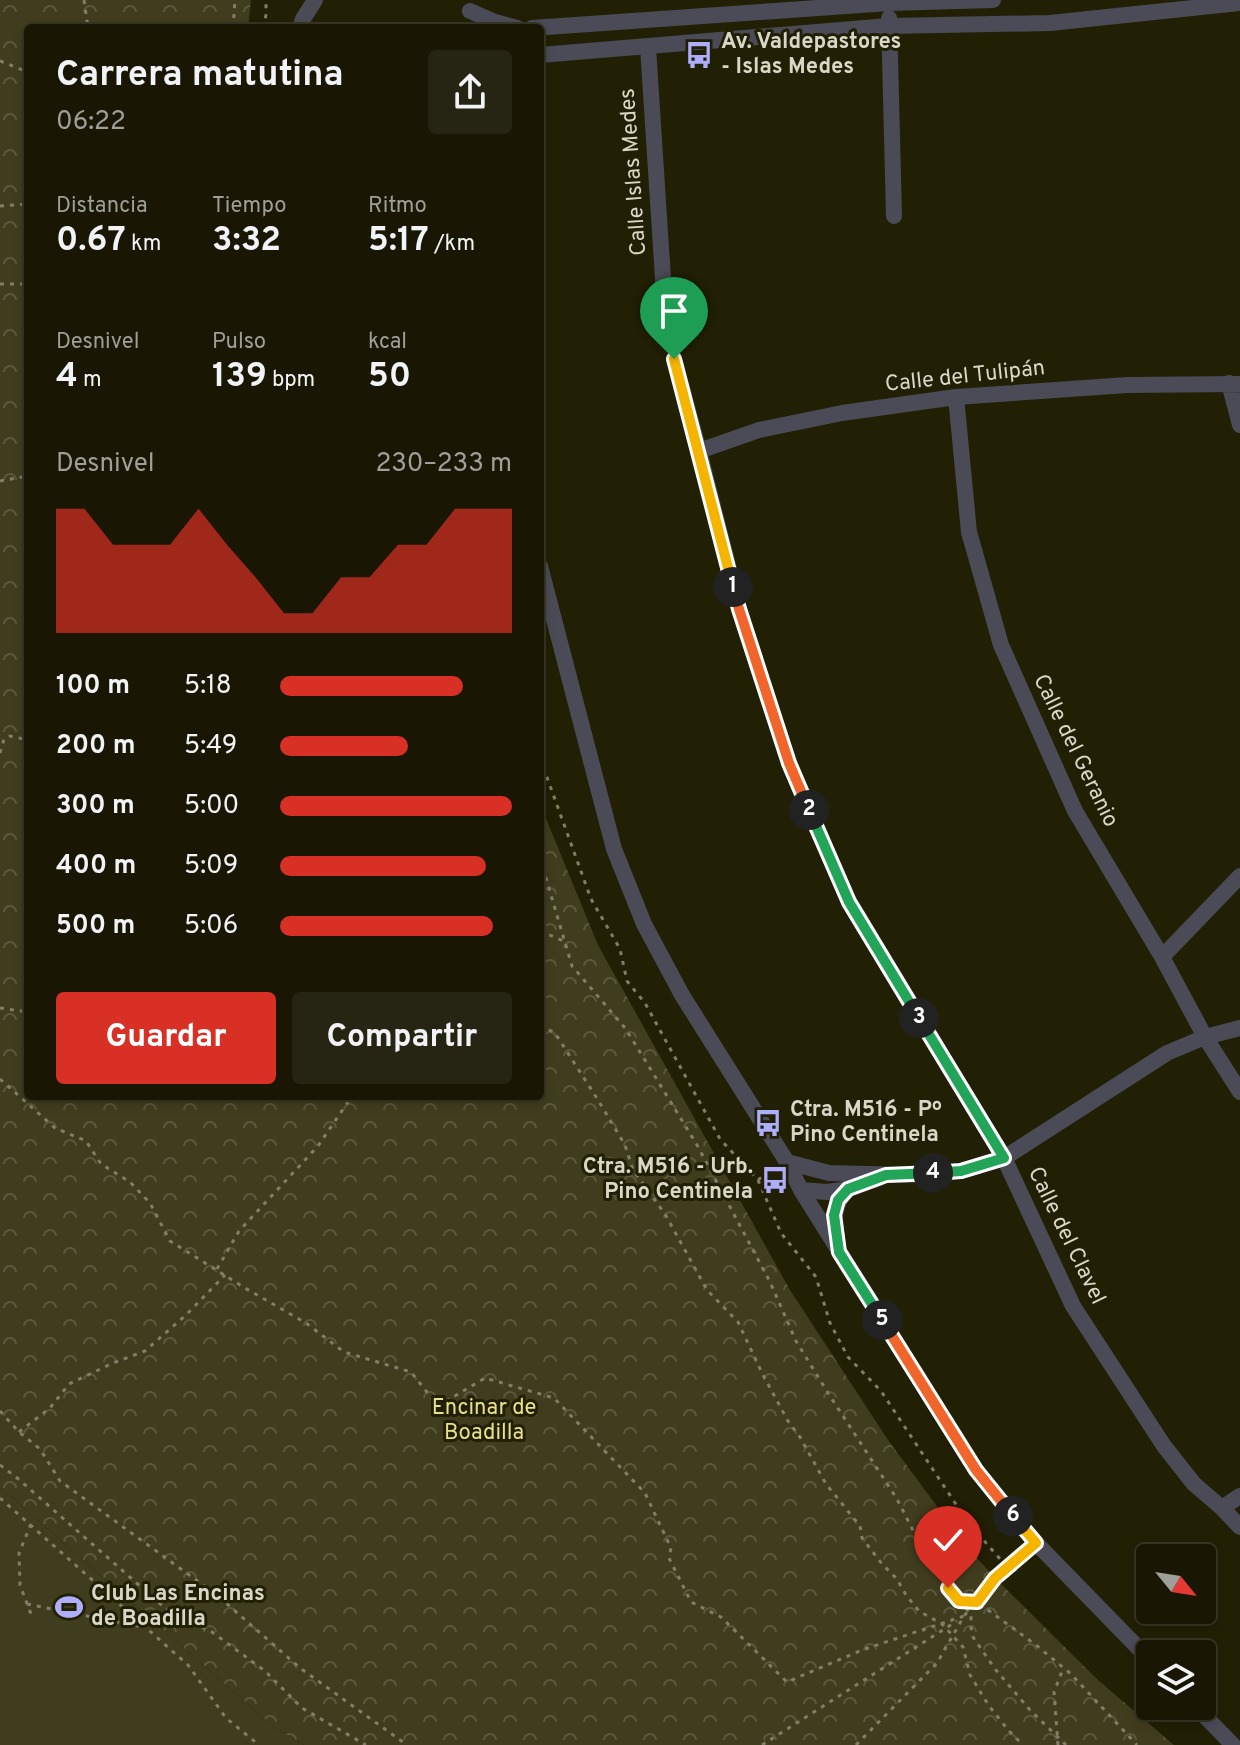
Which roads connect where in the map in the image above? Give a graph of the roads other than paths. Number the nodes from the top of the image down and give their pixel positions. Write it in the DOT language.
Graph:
graph roads {
  1 [pos="315,0"];
  2 [pos="993,0"];
  3 [pos="889,2"];
  4 [pos="1240,3"];
  5 [pos="466,6"];
  6 [pos="301,24"];
  7 [pos="502,24"];
  8 [pos="889,26"];
  9 [pos="544,27"];
  10 [pos="648,47"];
  11 [pos="544,55"];
  12 [pos="894,216"];
  13 [pos="664,294"];
  14 [pos="674,359"];
  15 [pos="1235,383"];
  16 [pos="956,397"];
  17 [pos="1240,425"];
  18 [pos="699,451"];
  19 [pos="544,581"];
  20 [pos="1240,876"];
  21 [pos="1162,957"];
  22 [pos="1240,1028"];
  23 [pos="1205,1037"];
  24 [pos="1240,1092"];
  25 [pos="1004,1158"];
  26 [pos="787,1162"];
  27 [pos="886,1175"];
  28 [pos="848,1189"];
  29 [pos="801,1190"];
  30 [pos="839,1252"];
  31 [pos="1240,1496"];
  32 [pos="1222,1508"];
  33 [pos="1240,1527"];
  34 [pos="1136,1646"];
  35 [pos="1209,1720"];
  36 [pos="1233,1745"];
  1 -- 6 [label="street"];
  2 -- 3 [label="street"];
  3 -- 8 [label="street"];
  3 -- 9 [label="street"];
  4 -- 8 [label="street"];
  5 -- 7 [label="street"];
  8 -- 10 [label="street"];
  8 -- 12 [label="street"];
  10 -- 11 [label="street"];
  10 -- 13 [label="street, Calle Islas Medes"];
  14 -- 18 [label="street, Calle del Clavel"];
  15 -- 16 [label="street, Calle del Tulipán"];
  15 -- 17 [label="street"];
  16 -- 18 [label="street, Calle del Tulipán"];
  16 -- 21 [label="street, Calle del Geranio"];
  18 -- 25 [label="street, Calle del Clavel"];
  19 -- 26 [label="street"];
  20 -- 21 [label="street"];
  21 -- 23 [label="street, Calle del Geranio"];
  22 -- 23 [label="street"];
  23 -- 24 [label="street, Calle del Geranio"];
  23 -- 25 [label="street"];
  25 -- 27 [label="street"];
  25 -- 32 [label="street, Calle del Clavel"];
  26 -- 27 [label="street"];
  26 -- 29 [label="street"];
  27 -- 28 [label="street"];
  28 -- 29 [label="street"];
  28 -- 30 [label="street"];
  29 -- 30 [label="street"];
  30 -- 34 [label="street"];
  31 -- 32 [label="street"];
  32 -- 33 [label="street, Calle del Clavel"];
  35 -- 36 [label="street"];
}
